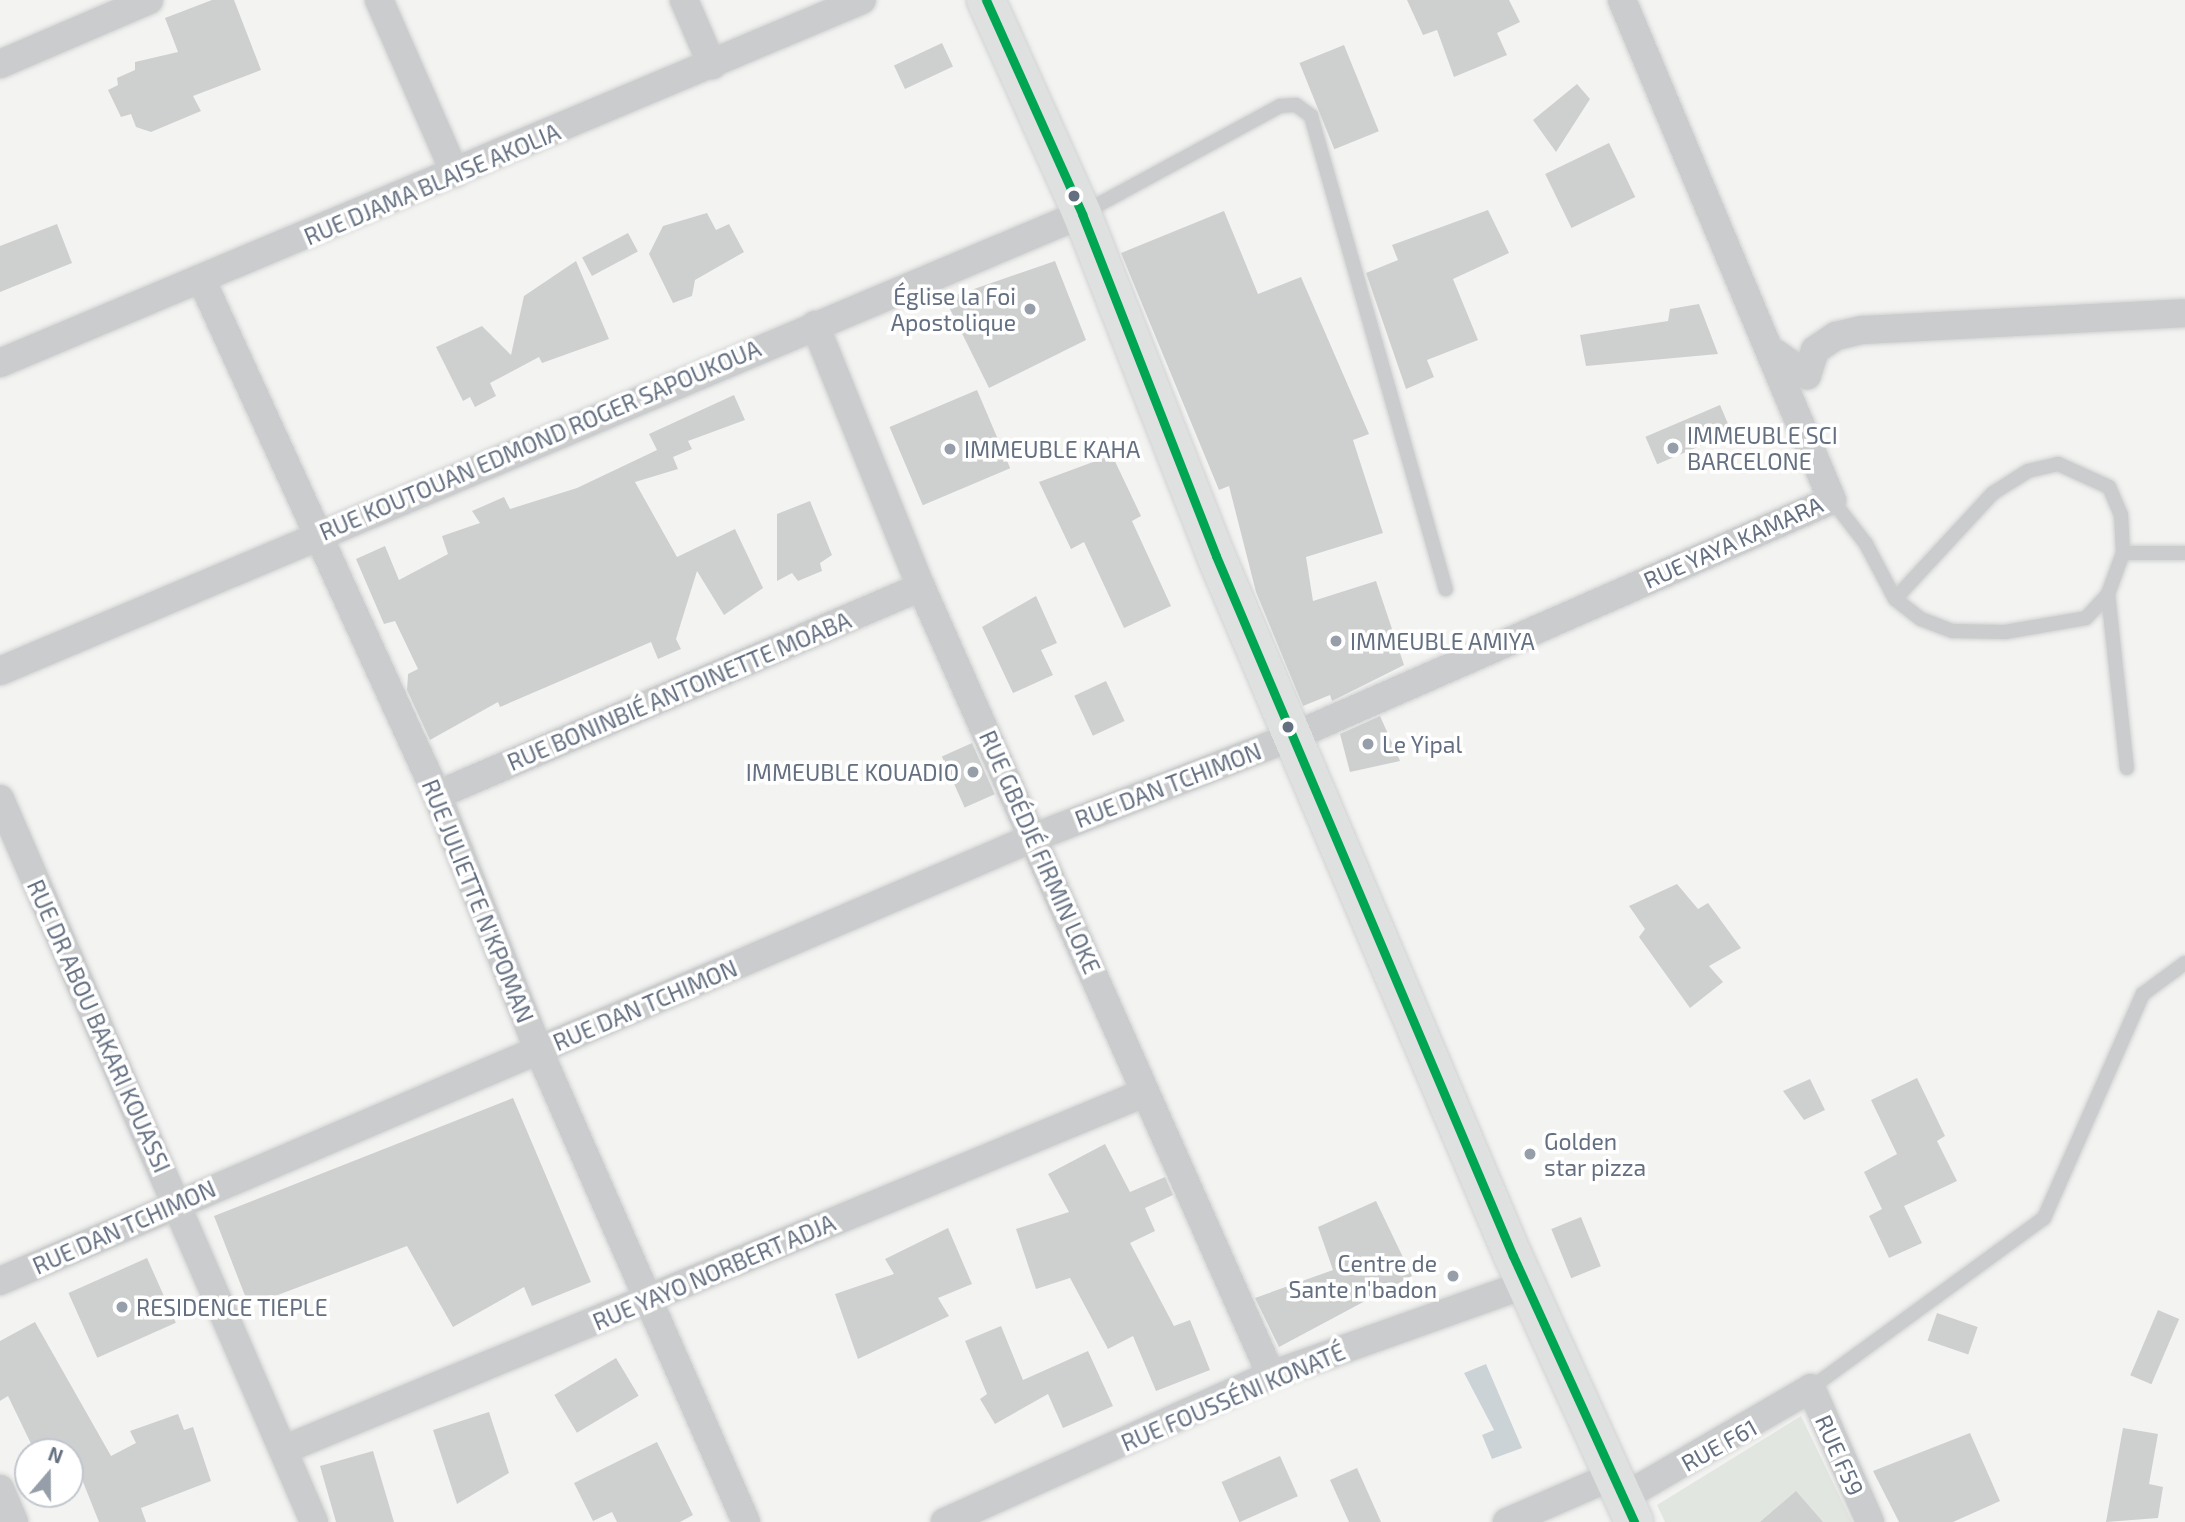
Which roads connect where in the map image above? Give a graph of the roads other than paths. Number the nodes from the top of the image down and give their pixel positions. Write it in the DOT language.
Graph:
graph roads {
  1 [pos="149,0"];
  2 [pos="379,0"];
  3 [pos="684,0"];
  4 [pos="862,0"];
  5 [pos="986,0"];
  6 [pos="1622,0"];
  7 [pos="0,64"];
  8 [pos="712,65"];
  9 [pos="456,173"];
  10 [pos="1082,214"];
  11 [pos="202,283"];
  12 [pos="2183,313"];
  13 [pos="816,325"];
  14 [pos="1775,353"];
  15 [pos="0,363"];
  16 [pos="1832,500"];
  17 [pos="315,534"];
  18 [pos="2123,553"];
  19 [pos="2185,553"];
  20 [pos="921,587"];
  21 [pos="1446,589"];
  22 [pos="2108,594"];
  23 [pos="1895,599"];
  24 [pos="0,671"];
  25 [pos="1294,736"];
  26 [pos="2127,768"];
  27 [pos="437,795"];
  28 [pos="0,799"];
  29 [pos="1035,836"];
  30 [pos="2185,963"];
  31 [pos="539,1051"];
  32 [pos="1144,1093"];
  33 [pos="176,1203"];
  34 [pos="0,1281"];
  35 [pos="1526,1284"];
  36 [pos="648,1299"];
  37 [pos="1271,1376"];
  38 [pos="1811,1388"];
  39 [pos="283,1450"];
  40 [pos="0,1489"];
  41 [pos="1624,1498"];
  42 [pos="15,1522"];
  43 [pos="314,1522"];
  44 [pos="746,1522"];
  45 [pos="947,1522"];
  46 [pos="1507,1522"];
  47 [pos="1870,1522"];
  1 -- 7 [label="street"];
  2 -- 9 [label="street"];
  3 -- 8 [label="street"];
  4 -- 8 [label="street, RUE DJAMA BLAISE AKOLIA"];
  5 -- 10 [label="street"];
  6 -- 14 [label="street, RUE YAYA KAMARA"];
  8 -- 9 [label="street, RUE DJAMA BLAISE AKOLIA"];
  9 -- 11 [label="street, RUE DJAMA BLAISE AKOLIA"];
  10 -- 13 [label="street, RUE KOUTOUAN EDMOND ROGER SAPOUKOUA"];
  10 -- 21 [label="lane"];
  10 -- 25 [label="street"];
  11 -- 15 [label="street, RUE DJAMA BLAISE AKOLIA"];
  11 -- 17 [label="street, RUE JULIETTE N'KPOMAN"];
  12 -- 14 [label="street"];
  13 -- 17 [label="street, RUE KOUTOUAN EDMOND ROGER SAPOUKOUA"];
  13 -- 20 [label="street, RUE GBÉDJÉ FIRMIN LOKE"];
  14 -- 16 [label="street, RUE YAYA KAMARA"];
  16 -- 23 [label="lane"];
  16 -- 25 [label="street, RUE YAYA KAMARA"];
  17 -- 24 [label="street, RUE KOUTOUAN EDMOND ROGER SAPOUKOUA"];
  17 -- 27 [label="street, RUE JULIETTE N'KPOMAN"];
  18 -- 19 [label="lane"];
  18 -- 22 [label="lane"];
  18 -- 23 [label="lane"];
  20 -- 27 [label="street, RUE BONINBIÉ ANTOINETTE MOABA"];
  20 -- 29 [label="street, RUE GBÉDJÉ FIRMIN LOKE"];
  22 -- 23 [label="lane"];
  22 -- 26 [label="lane"];
  25 -- 29 [label="street, RUE DAN TCHIMON"];
  25 -- 35 [label="street"];
  27 -- 31 [label="street, RUE JULIETTE N'KPOMAN"];
  28 -- 33 [label="street, RUE DR ABOU BAKARI KOUASSI"];
  29 -- 31 [label="street, RUE DAN TCHIMON"];
  29 -- 32 [label="street, RUE GBÉDJÉ FIRMIN LOKE"];
  30 -- 38 [label="lane"];
  31 -- 33 [label="street, RUE DAN TCHIMON"];
  31 -- 36 [label="street, RUE JULIETTE N'KPOMAN"];
  32 -- 36 [label="street, RUE YAYO NORBERT ADJA"];
  32 -- 37 [label="street, RUE GBÉDJÉ FIRMIN LOKE"];
  33 -- 34 [label="street, RUE DAN TCHIMON"];
  33 -- 39 [label="street, RUE DR ABOU BAKARI KOUASSI"];
  35 -- 37 [label="street, RUE FOUSSÉNI KONATÉ"];
  35 -- 41 [label="street"];
  36 -- 39 [label="street, RUE YAYO NORBERT ADJA"];
  36 -- 44 [label="street, RUE JULIETTE N'KPOMAN"];
  37 -- 45 [label="street, RUE FOUSSÉNI KONATÉ"];
  38 -- 41 [label="street, RUE F61"];
  38 -- 47 [label="street, RUE F59"];
  39 -- 43 [label="street, RUE DR ABOU BAKARI KOUASSI"];
  40 -- 42 [label="street"];
  41 -- 46 [label="street, RUE F61"];
}
